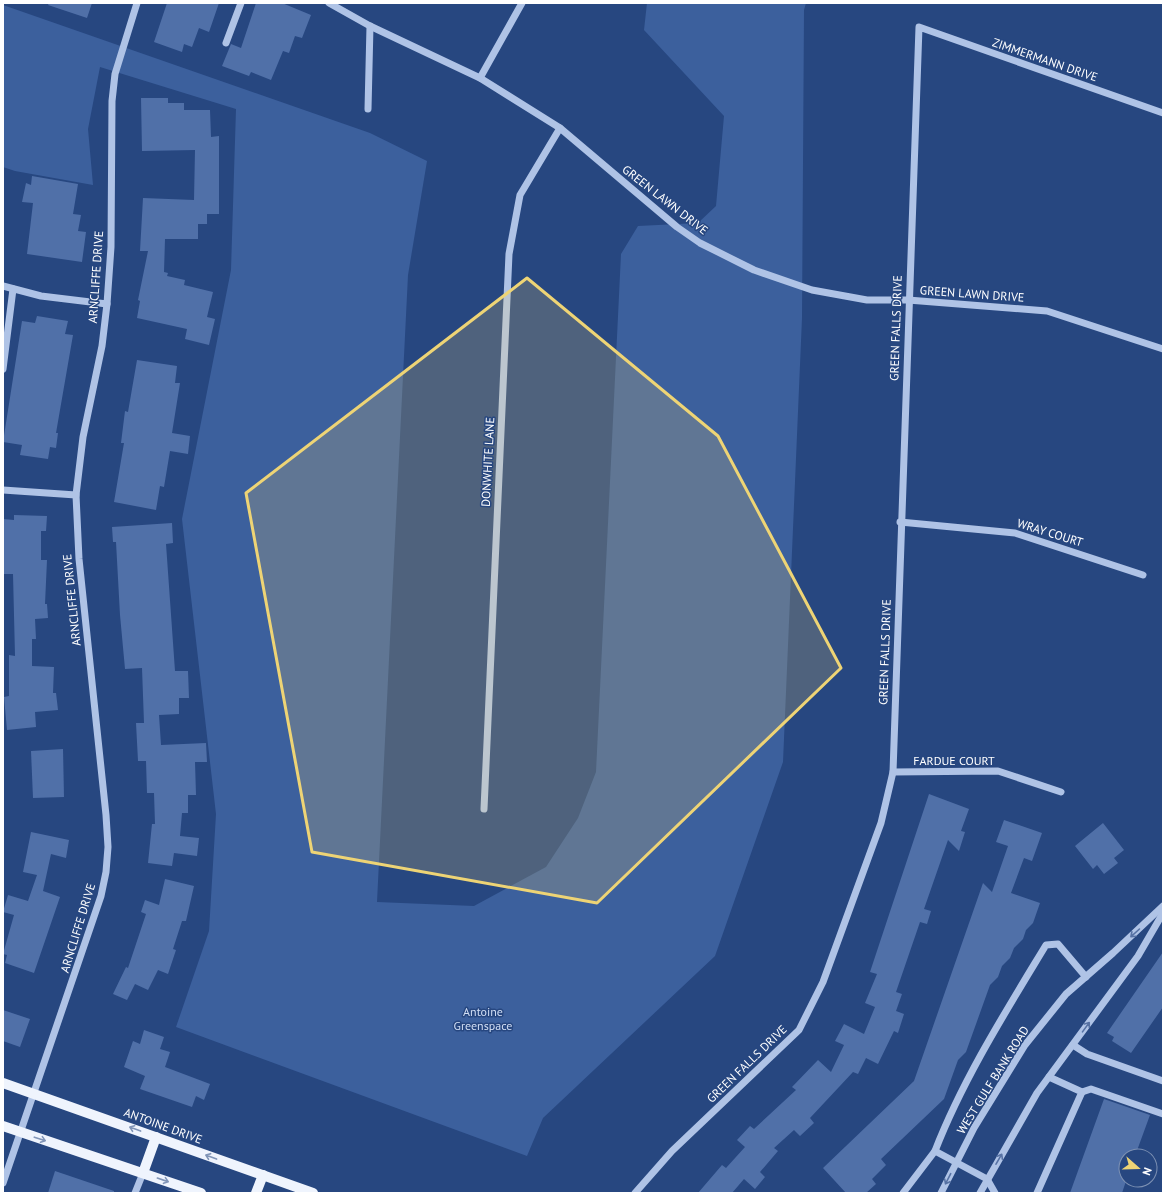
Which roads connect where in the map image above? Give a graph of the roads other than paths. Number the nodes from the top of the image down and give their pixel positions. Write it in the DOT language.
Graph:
graph roads {
  1 [pos="137,3"];
  2 [pos="240,3"];
  3 [pos="328,3"];
  4 [pos="522,3"];
  5 [pos="370,26"];
  6 [pos="919,27"];
  7 [pos="226,43"];
  8 [pos="480,78"];
  9 [pos="368,109"];
  10 [pos="1163,113"];
  11 [pos="560,128"];
  12 [pos="3,286"];
  13 [pos="13,289"];
  14 [pos="908,300"];
  15 [pos="107,304"];
  16 [pos="1163,349"];
  17 [pos="3,369"];
  18 [pos="3,490"];
  19 [pos="76,494"];
  20 [pos="900,522"];
  21 [pos="1143,574"];
  22 [pos="893,772"];
  23 [pos="1061,792"];
  24 [pos="484,809"];
  25 [pos="1163,906"];
  26 [pos="1163,913"];
  27 [pos="1086,977"];
  28 [pos="1073,1045"];
  29 [pos="1049,1077"];
  30 [pos="1163,1081"];
  31 [pos="3,1083"];
  32 [pos="1082,1092"];
  33 [pos="34,1094"];
  34 [pos="1163,1114"];
  35 [pos="3,1126"];
  36 [pos="21,1132"];
  37 [pos="156,1137"];
  38 [pos="935,1151"];
  39 [pos="956,1164"];
  40 [pos="143,1173"];
  41 [pos="263,1175"];
  42 [pos="987,1179"];
  43 [pos="3,1183"];
  44 [pos="135,1193"];
  45 [pos="201,1193"];
  46 [pos="256,1193"];
  47 [pos="314,1193"];
  48 [pos="635,1193"];
  49 [pos="903,1193"];
  50 [pos="941,1193"];
  51 [pos="980,1193"];
  52 [pos="995,1193"];
  53 [pos="1037,1193"];
  1 -- 15 [label="street, ARNCLIFFE DRIVE"];
  2 -- 7 [label="street"];
  3 -- 5 [label="street, GREEN LAWN DRIVE"];
  4 -- 8 [label="street"];
  5 -- 8 [label="street, GREEN LAWN DRIVE"];
  5 -- 9 [label="street"];
  6 -- 10 [label="street, ZIMMERMANN DRIVE"];
  6 -- 14 [label="street, GREEN FALLS DRIVE"];
  8 -- 11 [label="street, GREEN LAWN DRIVE"];
  11 -- 14 [label="street, GREEN LAWN DRIVE"];
  11 -- 24 [label="street, DONWHITE LANE"];
  12 -- 13 [label="street"];
  13 -- 15 [label="street"];
  13 -- 17 [label="street"];
  14 -- 16 [label="street, GREEN LAWN DRIVE"];
  14 -- 20 [label="street, GREEN FALLS DRIVE"];
  15 -- 19 [label="street, ARNCLIFFE DRIVE"];
  18 -- 19 [label="street"];
  19 -- 33 [label="street, ARNCLIFFE DRIVE"];
  20 -- 21 [label="street, WRAY COURT"];
  20 -- 22 [label="street, GREEN FALLS DRIVE"];
  22 -- 23 [label="street, FARDUE COURT"];
  22 -- 48 [label="street, GREEN FALLS DRIVE"];
  25 -- 27 [label="street, WEST GULF BANK ROAD, one-way"];
  28 -- 26 [label="street, one-way"];
  27 -- 38 [label="street"];
  27 -- 39 [label="street, WEST GULF BANK ROAD"];
  28 -- 29 [label="street"];
  28 -- 30 [label="street"];
  29 -- 32 [label="street"];
  42 -- 29 [label="street, one-way"];
  31 -- 33 [label="main road, ANTOINE DRIVE"];
  32 -- 34 [label="street"];
  32 -- 53 [label="street"];
  33 -- 36 [label="street, ARNCLIFFE DRIVE"];
  37 -- 33 [label="main road, ANTOINE DRIVE, one-way"];
  35 -- 36 [label="main road"];
  36 -- 40 [label="main road, one-way"];
  36 -- 43 [label="street, ARNCLIFFE DRIVE"];
  37 -- 40 [label="main road"];
  41 -- 37 [label="main road, ANTOINE DRIVE, one-way"];
  38 -- 39 [label="street"];
  38 -- 49 [label="street"];
  39 -- 42 [label="street"];
  39 -- 50 [label="street, WEST GULF BANK ROAD, one-way"];
  40 -- 44 [label="street"];
  40 -- 45 [label="main road, one-way"];
  41 -- 46 [label="main road"];
  41 -- 47 [label="main road, ANTOINE DRIVE"];
  42 -- 51 [label="street"];
  42 -- 52 [label="street"];
}
